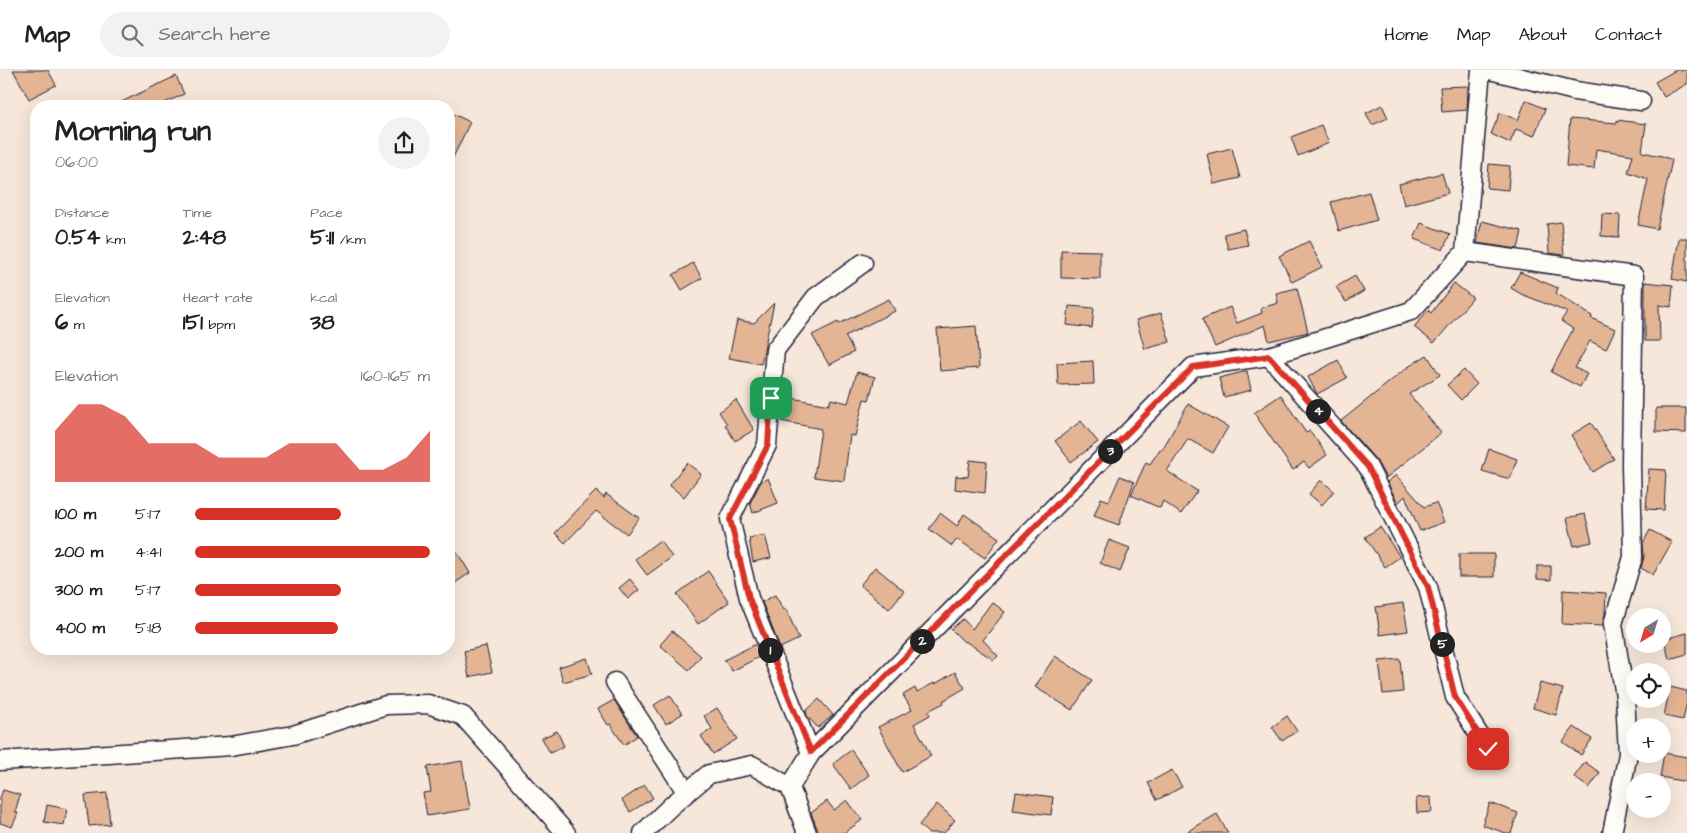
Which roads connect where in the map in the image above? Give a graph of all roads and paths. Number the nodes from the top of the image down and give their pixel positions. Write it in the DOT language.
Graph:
graph roads {
  1 [pos="1481,70"];
  2 [pos="1490,70"];
  3 [pos="1641,101"];
  4 [pos="1465,252"];
  5 [pos="863,263"];
  6 [pos="1269,356"];
  7 [pos="615,682"];
  8 [pos="1488,749"];
  9 [pos="811,752"];
  10 [pos="0,761"];
  11 [pos="790,787"];
  12 [pos="687,793"];
  13 [pos="566,833"];
  14 [pos="643,833"];
  15 [pos="807,833"];
  16 [pos="1612,833"];
  1 -- 4 [label="street"];
  2 -- 3 [label="street"];
  4 -- 6 [label="street"];
  4 -- 16 [label="street"];
  5 -- 9 [label="street"];
  6 -- 8 [label="street"];
  6 -- 9 [label="street"];
  7 -- 12 [label="street"];
  9 -- 11 [label="street"];
  10 -- 13 [label="street"];
  11 -- 12 [label="street"];
  11 -- 15 [label="street"];
  12 -- 14 [label="street"];
}
